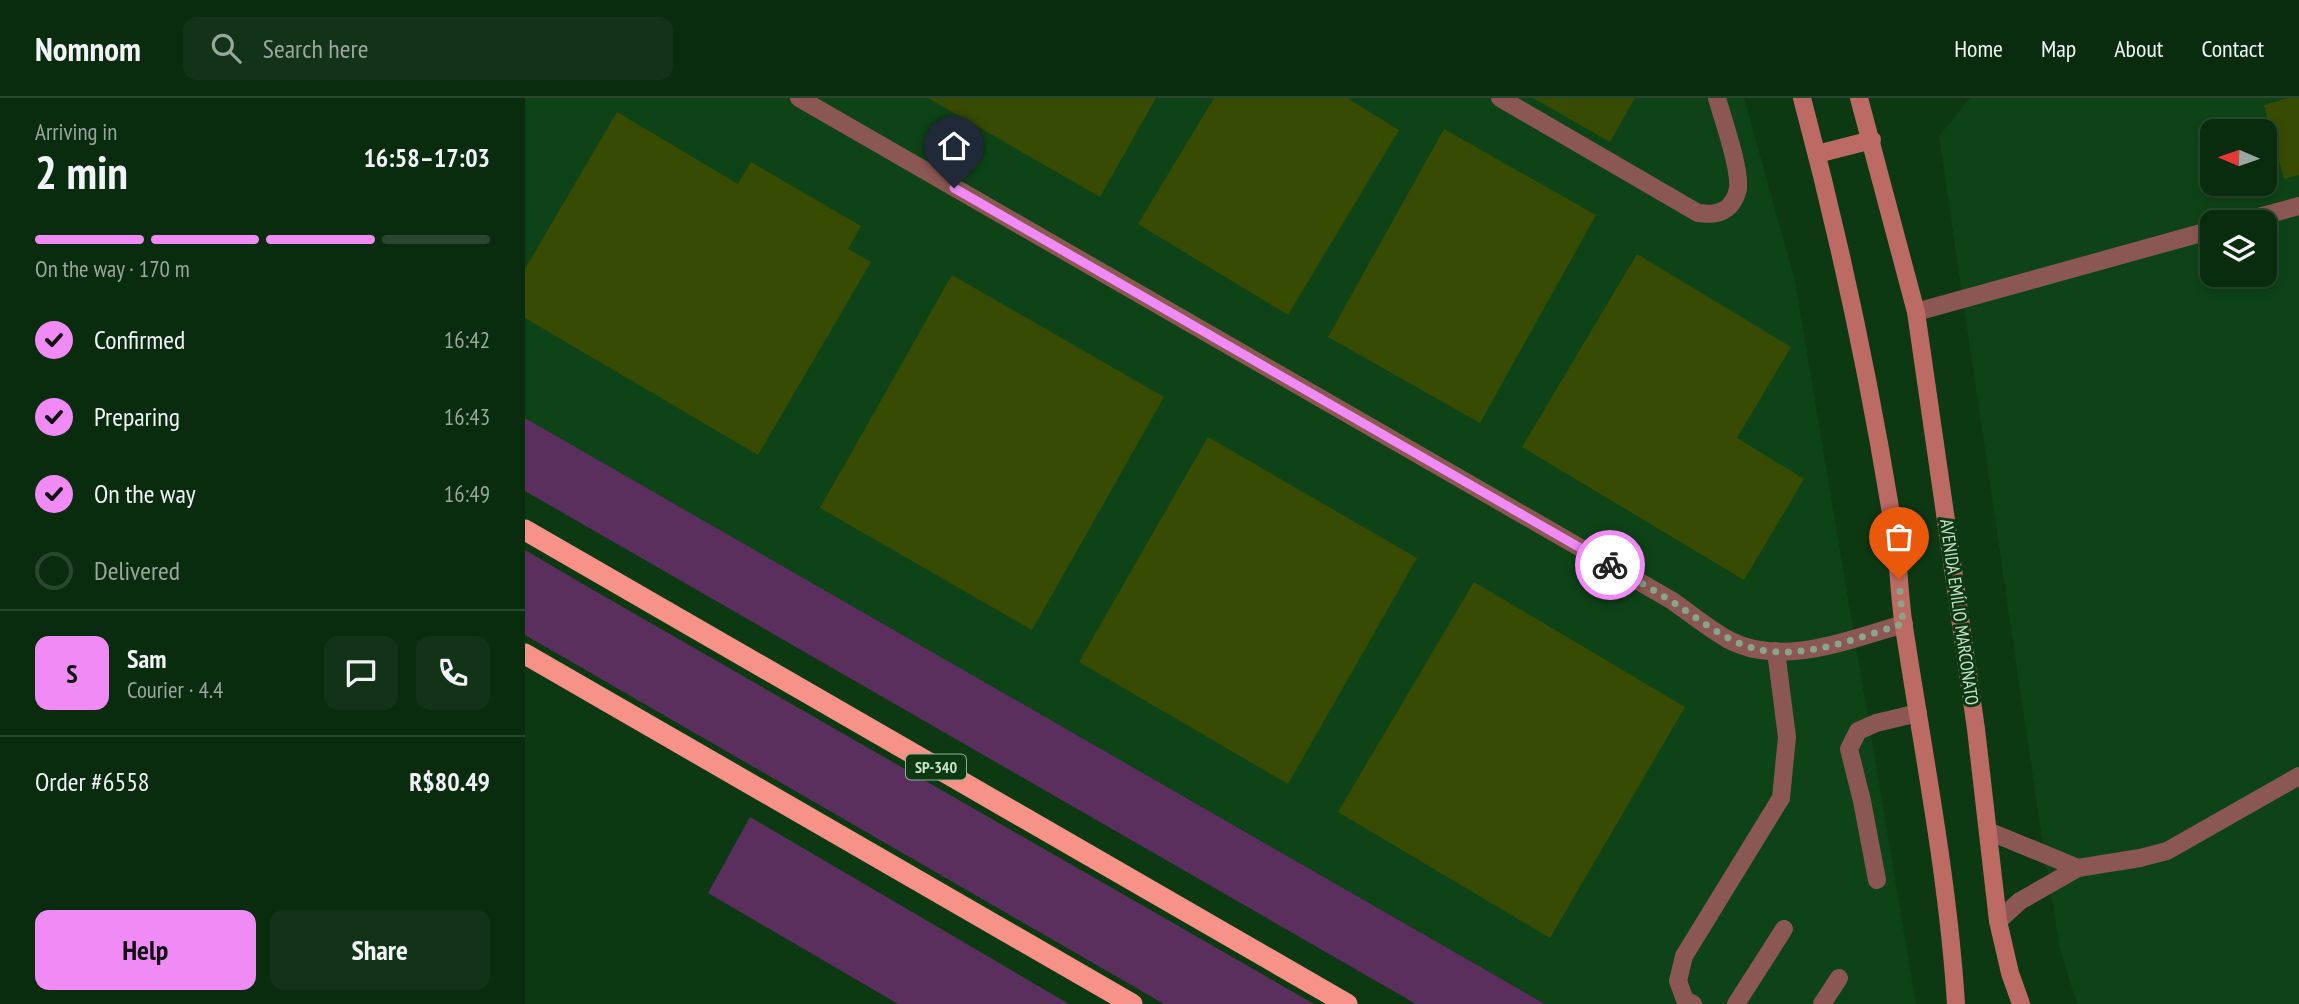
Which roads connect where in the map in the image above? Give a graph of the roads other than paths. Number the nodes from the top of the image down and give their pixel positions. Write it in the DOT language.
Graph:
graph roads {
  1 [pos="1500,98"];
  2 [pos="1717,98"];
  3 [pos="1802,98"];
  4 [pos="1859,98"];
  5 [pos="807,100"];
  6 [pos="1872,140"];
  7 [pos="1817,154"];
  8 [pos="2299,206"];
  9 [pos="2277,212"];
  10 [pos="2200,233"];
  11 [pos="1916,312"];
  12 [pos="525,530"];
  13 [pos="1903,624"];
  14 [pos="1776,651"];
  15 [pos="525,654"];
  16 [pos="1918,713"];
  17 [pos="2299,776"];
  18 [pos="1988,831"];
  19 [pos="2078,868"];
  20 [pos="1877,880"];
  21 [pos="1998,920"];
  22 [pos="1784,929"];
  23 [pos="1839,978"];
  24 [pos="1132,1004"];
  25 [pos="1347,1004"];
  26 [pos="1693,1004"];
  27 [pos="1736,1004"];
  28 [pos="1822,1004"];
  29 [pos="1957,1004"];
  30 [pos="2021,1004"];
  1 -- 2 [label="lane"];
  3 -- 7 [label="main road"];
  4 -- 6 [label="main road, AVENIDA EMÍLIO MARCONATO"];
  5 -- 14 [label="lane"];
  6 -- 7 [label="main road"];
  6 -- 11 [label="main road, AVENIDA EMÍLIO MARCONATO"];
  7 -- 13 [label="main road"];
  8 -- 9 [label="lane"];
  10 -- 11 [label="lane"];
  11 -- 18 [label="main road, AVENIDA EMÍLIO MARCONATO"];
  12 -- 25 [label="highway, SP-340"];
  13 -- 14 [label="lane"];
  13 -- 16 [label="main road"];
  14 -- 26 [label="lane"];
  15 -- 24 [label="highway"];
  16 -- 20 [label="lane"];
  16 -- 29 [label="main road"];
  17 -- 19 [label="lane"];
  18 -- 19 [label="lane"];
  18 -- 21 [label="main road, AVENIDA EMÍLIO MARCONATO"];
  19 -- 21 [label="lane"];
  21 -- 30 [label="main road, AVENIDA EMÍLIO MARCONATO"];
  22 -- 27 [label="lane"];
  23 -- 28 [label="lane"];
}
